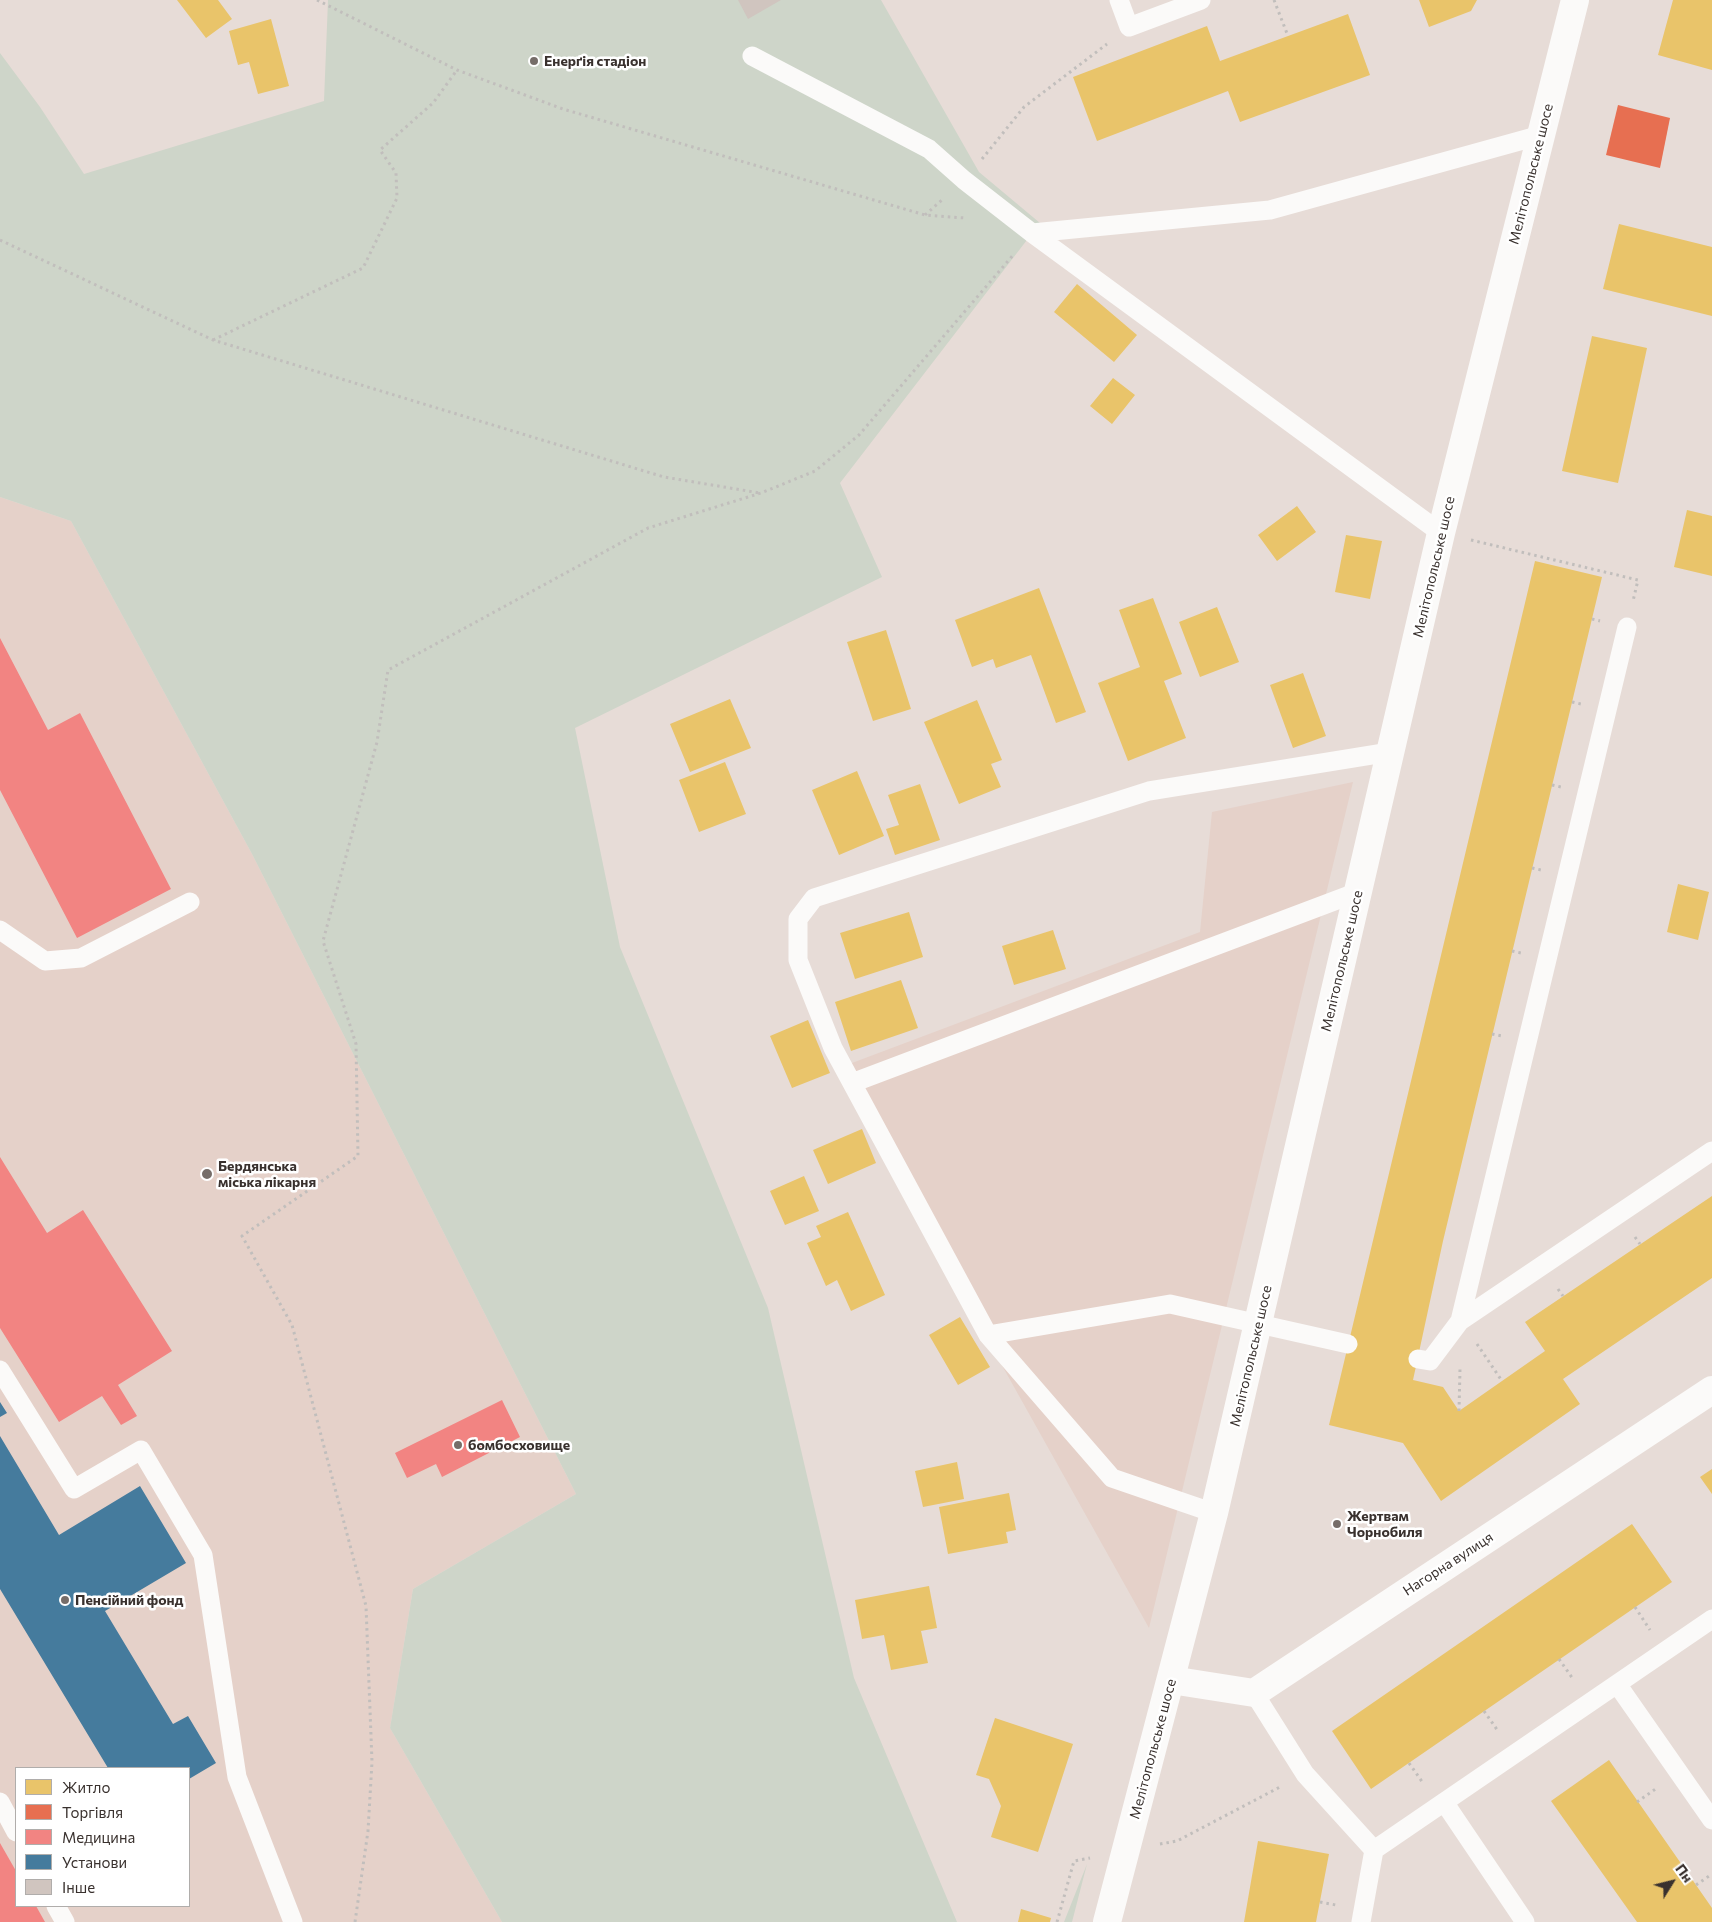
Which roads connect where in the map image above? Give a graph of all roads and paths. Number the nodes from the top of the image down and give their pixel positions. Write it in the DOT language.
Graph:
graph roads {
  1 [pos="317,0"];
  2 [pos="1119,0"];
  3 [pos="1201,0"];
  4 [pos="1274,0"];
  5 [pos="1575,0"];
  6 [pos="1129,27"];
  7 [pos="1288,36"];
  8 [pos="752,56"];
  9 [pos="456,70"];
  10 [pos="1541,135"];
  11 [pos="964,180"];
  12 [pos="925,215"];
  13 [pos="971,218"];
  14 [pos="1032,233"];
  15 [pos="0,240"];
  16 [pos="213,340"];
  17 [pos="761,494"];
  18 [pos="1441,533"];
  19 [pos="1626,627"];
  20 [pos="1390,752"];
  21 [pos="1358,892"];
  22 [pos="190,902"];
  23 [pos="0,930"];
  24 [pos="852,1083"];
  25 [pos="1712,1151"];
  26 [pos="1460,1321"];
  27 [pos="1258,1324"];
  28 [pos="988,1335"];
  29 [pos="1348,1344"];
  30 [pos="1418,1359"];
  31 [pos="0,1370"];
  32 [pos="1502,1381"];
  33 [pos="1712,1390"];
  34 [pos="1214,1513"];
  35 [pos="1712,1619"];
  36 [pos="1171,1680"];
  37 [pos="1617,1684"];
  38 [pos="1254,1693"];
  39 [pos="1305,1774"];
  40 [pos="0,1802"];
  41 [pos="1444,1802"];
  42 [pos="1712,1820"];
  43 [pos="15,1830"];
  44 [pos="1374,1850"];
  45 [pos="1126,1851"];
  46 [pos="1074,1861"];
  47 [pos="1712,1874"];
  48 [pos="1696,1885"];
  49 [pos="57,1907"];
  50 [pos="65,1922"];
  51 [pos="293,1922"];
  52 [pos="355,1922"];
  53 [pos="1057,1922"];
  54 [pos="1107,1922"];
  55 [pos="1361,1922"];
  56 [pos="1525,1922"];
  1 -- 9 [label="path"];
  2 -- 6 [label="lane"];
  3 -- 6 [label="lane"];
  4 -- 7 [label="path"];
  5 -- 10 [label="main road, Мелітопольське шосе"];
  6 -- 11 [label="path"];
  8 -- 11 [label="lane"];
  9 -- 12 [label="path"];
  9 -- 16 [label="path"];
  10 -- 14 [label="lane"];
  10 -- 18 [label="main road, Мелітопольське шосе"];
  11 -- 12 [label="path"];
  11 -- 14 [label="lane"];
  12 -- 13 [label="path"];
  14 -- 17 [label="path"];
  14 -- 18 [label="lane"];
  15 -- 16 [label="path"];
  16 -- 17 [label="path"];
  17 -- 52 [label="path"];
  18 -- 19 [label="path"];
  18 -- 20 [label="main road, Мелітопольське шосе"];
  19 -- 26 [label="lane"];
  20 -- 21 [label="main road, Мелітопольське шосе"];
  20 -- 24 [label="lane"];
  21 -- 24 [label="lane"];
  21 -- 27 [label="main road, Мелітопольське шосе"];
  22 -- 23 [label="lane"];
  24 -- 28 [label="lane"];
  25 -- 26 [label="lane"];
  26 -- 30 [label="lane"];
  26 -- 32 [label="path"];
  27 -- 28 [label="lane"];
  27 -- 29 [label="lane"];
  27 -- 34 [label="main road, Мелітопольське шосе"];
  28 -- 34 [label="lane"];
  31 -- 51 [label="lane"];
  33 -- 38 [label="main road, Нагорна вулиця"];
  34 -- 36 [label="main road, Мелітопольське шосе"];
  35 -- 37 [label="lane"];
  36 -- 38 [label="main road"];
  36 -- 45 [label="main road, Мелітопольське шосе"];
  37 -- 41 [label="lane"];
  37 -- 42 [label="lane"];
  38 -- 39 [label="lane"];
  39 -- 44 [label="lane"];
  39 -- 45 [label="path"];
  40 -- 43 [label="lane"];
  41 -- 44 [label="lane"];
  41 -- 56 [label="lane"];
  44 -- 55 [label="lane"];
  45 -- 54 [label="main road, Мелітопольське шосе"];
  46 -- 53 [label="path"];
  47 -- 48 [label="path"];
  49 -- 50 [label="lane"];
}
